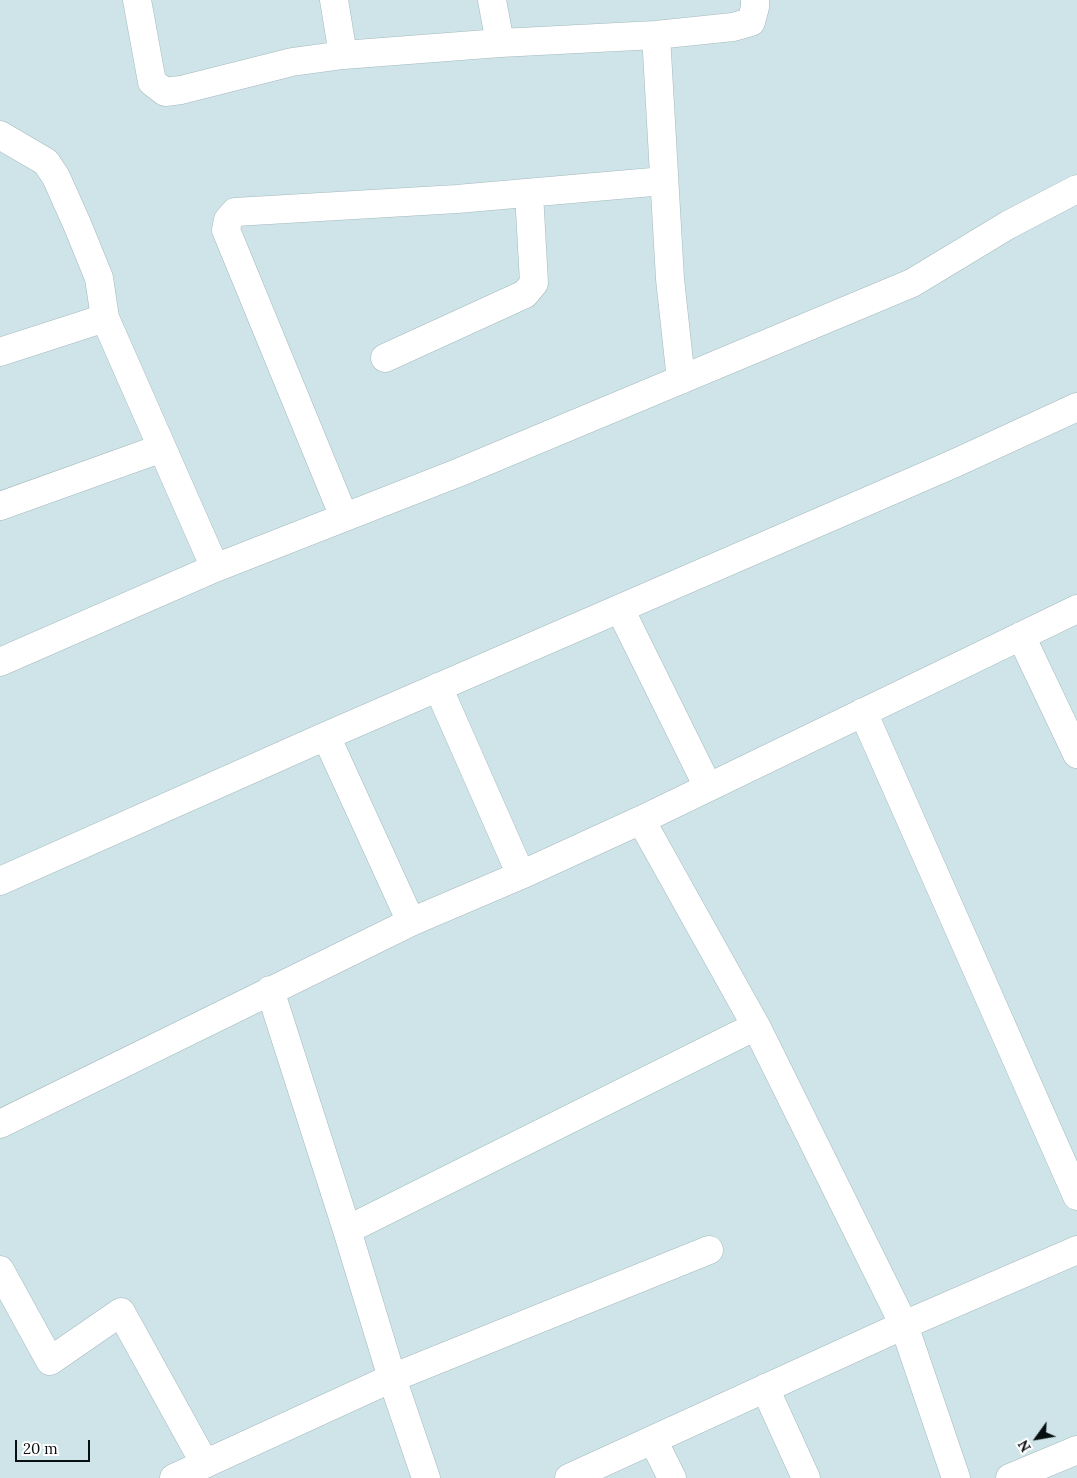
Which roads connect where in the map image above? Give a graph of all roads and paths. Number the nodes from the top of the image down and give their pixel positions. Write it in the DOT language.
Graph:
graph roads {
  1 [pos="137,0"];
  2 [pos="334,0"];
  3 [pos="492,0"];
  4 [pos="755,0"];
  5 [pos="656,35"];
  6 [pos="500,43"];
  7 [pos="343,56"];
  8 [pos="0,135"];
  9 [pos="664,181"];
  10 [pos="1077,189"];
  11 [pos="529,193"];
  12 [pos="106,318"];
  13 [pos="0,352"];
  14 [pos="385,358"];
  15 [pos="680,380"];
  16 [pos="1077,407"];
  17 [pos="162,448"];
  18 [pos="0,506"];
  19 [pos="344,518"];
  20 [pos="215,568"];
  21 [pos="620,609"];
  22 [pos="1077,609"];
  23 [pos="1021,636"];
  24 [pos="0,662"];
  25 [pos="438,687"];
  26 [pos="863,712"];
  27 [pos="326,736"];
  28 [pos="1077,754"];
  29 [pos="708,787"];
  30 [pos="641,820"];
  31 [pos="521,875"];
  32 [pos="0,881"];
  33 [pos="411,922"];
  34 [pos="270,990"];
  35 [pos="756,1026"];
  36 [pos="0,1124"];
  37 [pos="1077,1196"];
  38 [pos="347,1230"];
  39 [pos="709,1250"];
  40 [pos="1077,1250"];
  41 [pos="0,1270"];
  42 [pos="904,1325"];
  43 [pos="392,1378"];
  44 [pos="765,1388"];
  45 [pos="653,1440"];
  46 [pos="1077,1450"];
  47 [pos="205,1464"];
  48 [pos="1019,1476"];
  49 [pos="174,1478"];
  50 [pos="426,1478"];
  51 [pos="570,1478"];
  52 [pos="672,1478"];
  53 [pos="806,1478"];
  54 [pos="956,1478"];
  1 -- 7 [label="street"];
  2 -- 7 [label="street"];
  3 -- 6 [label="street"];
  4 -- 5 [label="street"];
  5 -- 6 [label="street"];
  5 -- 9 [label="street"];
  6 -- 7 [label="street"];
  8 -- 12 [label="street"];
  9 -- 11 [label="street"];
  9 -- 15 [label="street"];
  10 -- 15 [label="street"];
  11 -- 14 [label="street"];
  11 -- 19 [label="street"];
  12 -- 13 [label="street"];
  12 -- 17 [label="street"];
  15 -- 19 [label="street"];
  16 -- 21 [label="street"];
  17 -- 18 [label="street"];
  17 -- 20 [label="street"];
  19 -- 20 [label="street"];
  20 -- 24 [label="street"];
  21 -- 25 [label="street"];
  21 -- 29 [label="street"];
  22 -- 23 [label="street"];
  23 -- 26 [label="street"];
  23 -- 28 [label="street"];
  25 -- 27 [label="street"];
  25 -- 31 [label="street"];
  26 -- 29 [label="street"];
  26 -- 37 [label="street"];
  27 -- 32 [label="street"];
  27 -- 33 [label="street"];
  29 -- 30 [label="street"];
  30 -- 31 [label="street"];
  30 -- 35 [label="street"];
  31 -- 33 [label="street"];
  33 -- 34 [label="street"];
  34 -- 36 [label="street"];
  34 -- 38 [label="street"];
  35 -- 38 [label="street"];
  35 -- 42 [label="street"];
  38 -- 43 [label="street"];
  39 -- 43 [label="street"];
  40 -- 42 [label="street"];
  41 -- 47 [label="street"];
  42 -- 44 [label="street"];
  42 -- 54 [label="street"];
  43 -- 47 [label="street"];
  43 -- 50 [label="street"];
  44 -- 45 [label="street"];
  44 -- 53 [label="street"];
  45 -- 51 [label="street"];
  45 -- 52 [label="street"];
  46 -- 48 [label="street"];
  47 -- 49 [label="street"];
}
